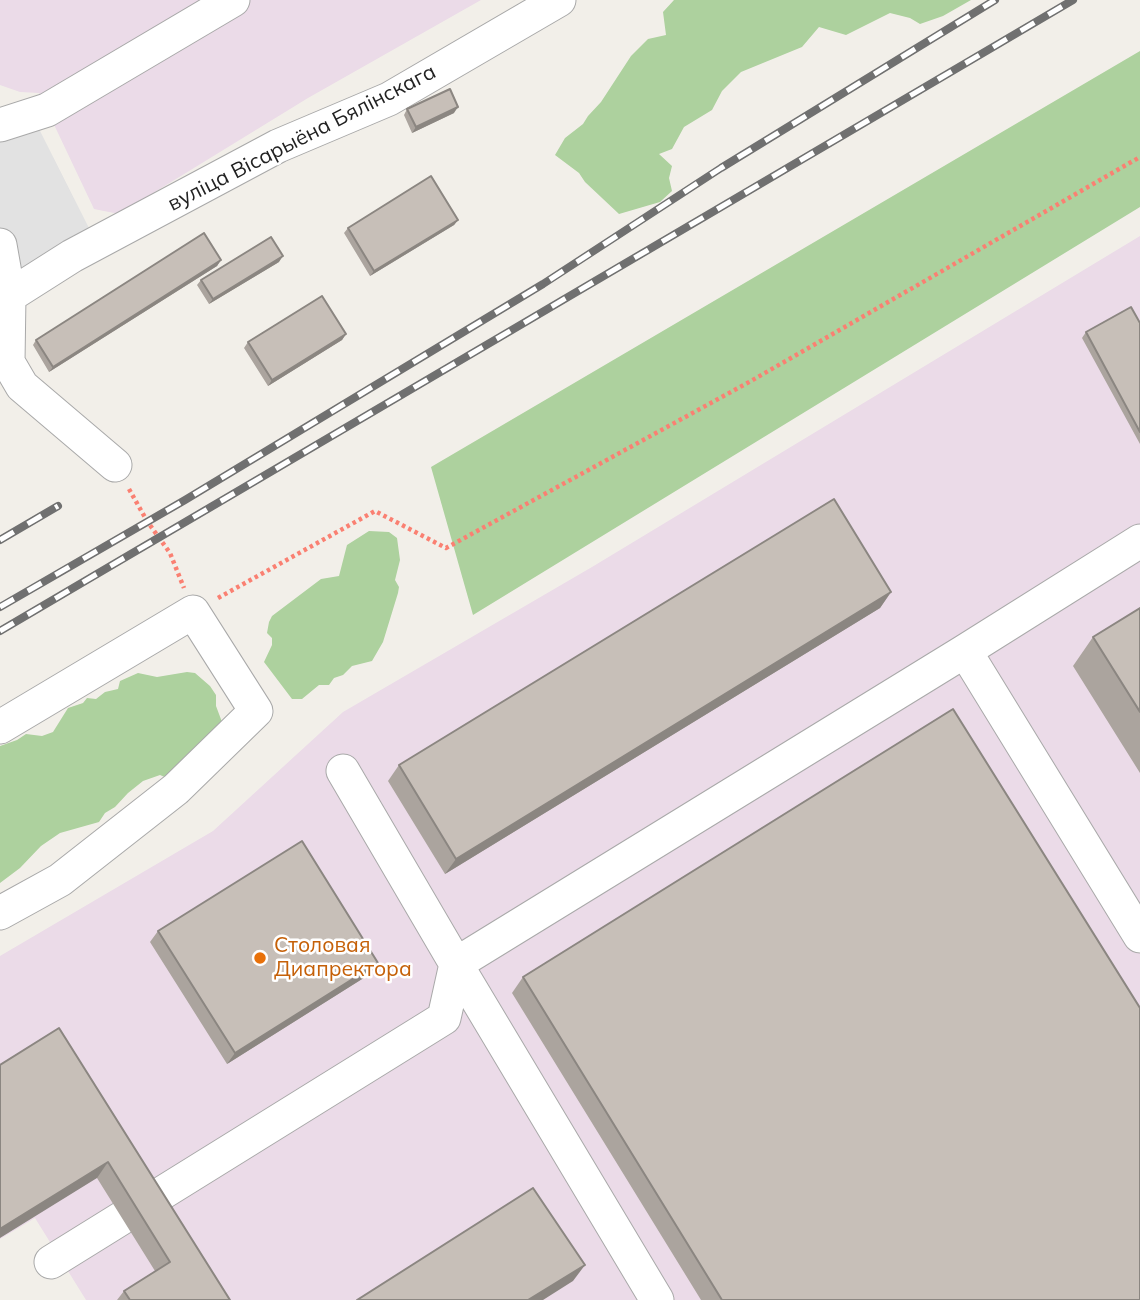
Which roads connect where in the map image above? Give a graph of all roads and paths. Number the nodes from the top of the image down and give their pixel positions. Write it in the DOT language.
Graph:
graph roads {
  1 [pos="233,0"];
  2 [pos="559,0"];
  3 [pos="0,125"];
  4 [pos="1140,157"];
  5 [pos="0,245"];
  6 [pos="5,296"];
  7 [pos="4,364"];
  8 [pos="115,466"];
  9 [pos="1140,541"];
  10 [pos="193,612"];
  11 [pos="965,651"];
  12 [pos="0,727"];
  13 [pos="343,771"];
  14 [pos="0,913"];
  15 [pos="1140,936"];
  16 [pos="456,964"];
  17 [pos="51,1262"];
  18 [pos="657,1300"];
  1 -- 3 [label="street"];
  2 -- 6 [label="street, вуліца Вісарыёна Бялінскага"];
  4 -- 10 [label="path"];
  5 -- 6 [label="street"];
  6 -- 7 [label="street"];
  7 -- 8 [label="street"];
  8 -- 10 [label="path"];
  9 -- 11 [label="street"];
  10 -- 12 [label="street"];
  10 -- 14 [label="street"];
  11 -- 15 [label="street"];
  11 -- 16 [label="street"];
  13 -- 16 [label="street"];
  16 -- 17 [label="street"];
  16 -- 18 [label="street"];
}
